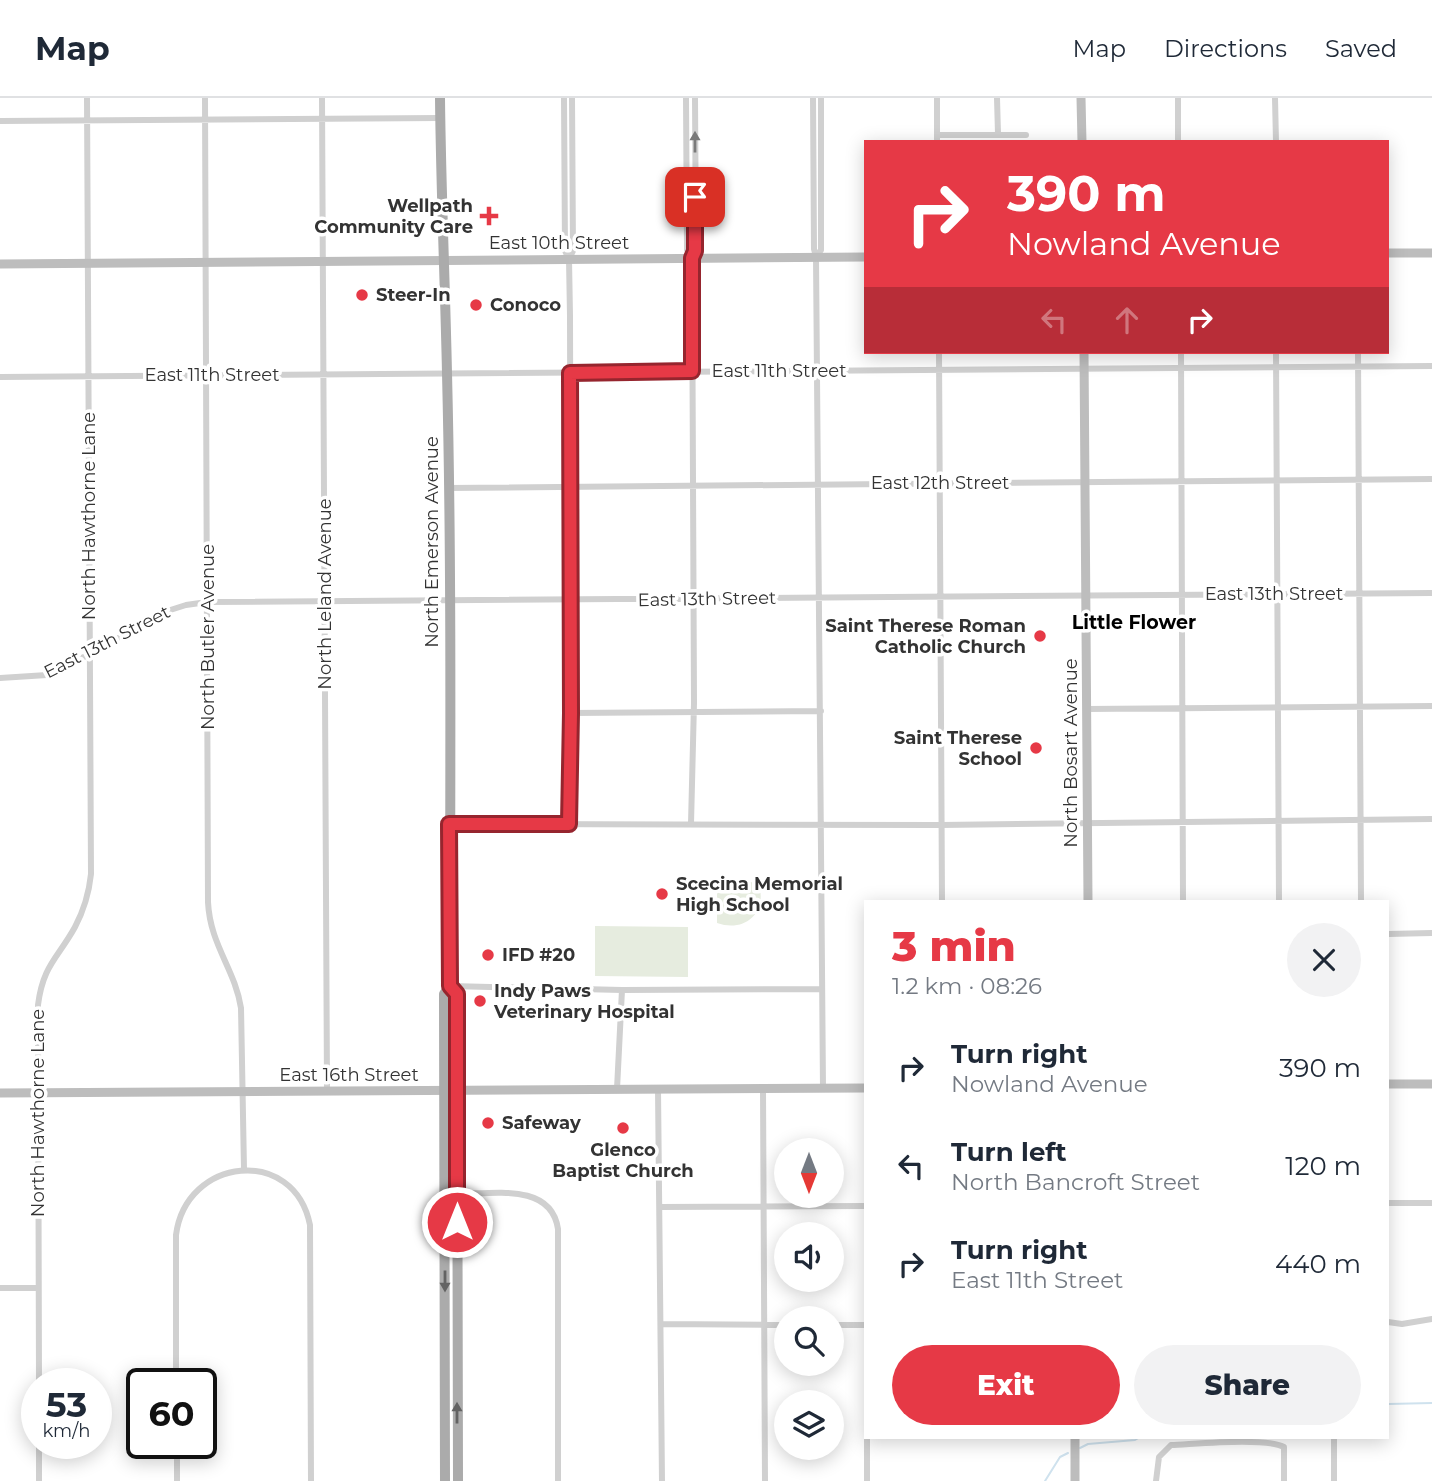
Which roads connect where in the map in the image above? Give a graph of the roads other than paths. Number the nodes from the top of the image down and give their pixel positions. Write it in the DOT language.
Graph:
graph roads {
  1 [pos="87,98"];
  2 [pos="205,98"];
  3 [pos="323,98"];
  4 [pos="440,98"];
  5 [pos="564,98"];
  6 [pos="572,98"];
  7 [pos="687,98"];
  8 [pos="695,98"];
  9 [pos="813,98"];
  10 [pos="821,98"];
  11 [pos="937,98"];
  12 [pos="997,98"];
  13 [pos="1081,98"];
  14 [pos="1178,98"];
  15 [pos="1275,98"];
  16 [pos="817,114"];
  17 [pos="687,116"];
  18 [pos="695,116"];
  19 [pos="568,117"];
  20 [pos="440,118"];
  21 [pos="323,119"];
  22 [pos="205,120"];
  23 [pos="0,121"];
  24 [pos="87,121"];
  25 [pos="998,134"];
  26 [pos="1027,135"];
  27 [pos="937,138"];
  28 [pos="1082,140"];
  29 [pos="1178,140"];
  30 [pos="1276,140"];
  31 [pos="1389,253"];
  32 [pos="1432,253"];
  33 [pos="816,257"];
  34 [pos="864,257"];
  35 [pos="692,258"];
  36 [pos="569,259"];
  37 [pos="443,260"];
  38 [pos="323,261"];
  39 [pos="205,262"];
  40 [pos="88,263"];
  41 [pos="0,264"];
  42 [pos="939,354"];
  43 [pos="1084,354"];
  44 [pos="1181,354"];
  45 [pos="1276,354"];
  46 [pos="1357,354"];
  47 [pos="1432,366"];
  48 [pos="1276,367"];
  49 [pos="1358,367"];
  50 [pos="1181,368"];
  51 [pos="1085,369"];
  52 [pos="939,370"];
  53 [pos="692,371"];
  54 [pos="817,371"];
  55 [pos="570,373"];
  56 [pos="447,374"];
  57 [pos="324,375"];
  58 [pos="88,376"];
  59 [pos="206,376"];
  60 [pos="0,377"];
  61 [pos="1432,479"];
  62 [pos="1358,480"];
  63 [pos="1181,481"];
  64 [pos="1277,481"];
  65 [pos="1085,482"];
  66 [pos="940,483"];
  67 [pos="817,484"];
  68 [pos="693,485"];
  69 [pos="570,486"];
  70 [pos="448,488"];
  71 [pos="1432,593"];
  72 [pos="1278,594"];
  73 [pos="1359,594"];
  74 [pos="1182,595"];
  75 [pos="1086,596"];
  76 [pos="940,597"];
  77 [pos="818,598"];
  78 [pos="694,599"];
  79 [pos="571,600"];
  80 [pos="448,601"];
  81 [pos="207,602"];
  82 [pos="325,602"];
  83 [pos="90,654"];
  84 [pos="0,678"];
  85 [pos="1432,706"];
  86 [pos="1360,707"];
  87 [pos="1182,708"];
  88 [pos="1278,708"];
  89 [pos="1087,709"];
  90 [pos="821,711"];
  91 [pos="693,712"];
  92 [pos="571,713"];
  93 [pos="1432,819"];
  94 [pos="1360,820"];
  95 [pos="1279,821"];
  96 [pos="1183,822"];
  97 [pos="1087,823"];
  98 [pos="449,824"];
  99 [pos="569,824"];
  100 [pos="691,824"];
  101 [pos="822,824"];
  102 [pos="941,825"];
  103 [pos="942,900"];
  104 [pos="1088,900"];
  105 [pos="1183,900"];
  106 [pos="1279,900"];
  107 [pos="1361,900"];
  108 [pos="1432,933"];
  109 [pos="1389,934"];
  110 [pos="450,986"];
  111 [pos="821,989"];
  112 [pos="622,990"];
  113 [pos="1389,1084"];
  114 [pos="1432,1084"];
  115 [pos="823,1088"];
  116 [pos="864,1088"];
  117 [pos="617,1089"];
  118 [pos="659,1089"];
  119 [pos="763,1089"];
  120 [pos="444,1090"];
  121 [pos="457,1090"];
  122 [pos="243,1091"];
  123 [pos="327,1091"];
  124 [pos="0,1093"];
  125 [pos="38,1093"];
  126 [pos="244,1169"];
  127 [pos="457,1194"];
  128 [pos="1389,1203"];
  129 [pos="1432,1203"];
  130 [pos="864,1206"];
  131 [pos="660,1207"];
  132 [pos="764,1207"];
  133 [pos="0,1288"];
  134 [pos="38,1288"];
  135 [pos="1432,1318"];
  136 [pos="1389,1322"];
  137 [pos="765,1323"];
  138 [pos="661,1324"];
  139 [pos="774,1324"];
  140 [pos="844,1325"];
  141 [pos="864,1325"];
  142 [pos="39,1368"];
  143 [pos="176,1368"];
  144 [pos="867,1439"];
  145 [pos="1075,1439"];
  146 [pos="1334,1439"];
  147 [pos="39,1459"];
  148 [pos="177,1459"];
  149 [pos="39,1481"];
  150 [pos="177,1481"];
  151 [pos="311,1481"];
  152 [pos="445,1481"];
  153 [pos="457,1481"];
  154 [pos="558,1481"];
  155 [pos="662,1481"];
  156 [pos="765,1481"];
  157 [pos="867,1481"];
  158 [pos="1075,1481"];
  159 [pos="1156,1481"];
  160 [pos="1284,1481"];
  161 [pos="1334,1481"];
  1 -- 24 [label="street, North Hawthorne Lane"];
  2 -- 22 [label="street, North Butler Avenue"];
  3 -- 21 [label="street, North Leland Avenue"];
  4 -- 20 [label="main road, North Emerson Avenue"];
  5 -- 19 [label="street"];
  6 -- 19 [label="street"];
  7 -- 17 [label="street"];
  8 -- 18 [label="street"];
  9 -- 16 [label="street"];
  10 -- 16 [label="street"];
  11 -- 27 [label="street"];
  12 -- 25 [label="street"];
  13 -- 28 [label="main road"];
  14 -- 29 [label="street"];
  15 -- 30 [label="street"];
  16 -- 33 [label="street"];
  17 -- 18 [label="street"];
  17 -- 35 [label="street"];
  35 -- 18 [label="street, one-way"];
  19 -- 36 [label="street"];
  20 -- 21 [label="street"];
  20 -- 37 [label="main road, North Emerson Avenue"];
  21 -- 22 [label="street"];
  21 -- 38 [label="street, North Leland Avenue"];
  22 -- 24 [label="street"];
  22 -- 39 [label="street, North Butler Avenue"];
  23 -- 24 [label="street"];
  24 -- 40 [label="street, North Hawthorne Lane"];
  25 -- 26 [label="street"];
  25 -- 27 [label="street"];
  31 -- 32 [label="main road"];
  33 -- 34 [label="main road, East 10th Street"];
  33 -- 35 [label="main road, East 10th Street"];
  33 -- 54 [label="street"];
  35 -- 36 [label="main road, East 10th Street"];
  35 -- 53 [label="street"];
  36 -- 37 [label="main road, East 10th Street"];
  36 -- 55 [label="street"];
  37 -- 38 [label="main road, East 10th Street"];
  37 -- 56 [label="main road, North Emerson Avenue"];
  38 -- 39 [label="main road, East 10th Street"];
  38 -- 57 [label="street, North Leland Avenue"];
  39 -- 40 [label="main road, East 10th Street"];
  39 -- 59 [label="street, North Butler Avenue"];
  40 -- 41 [label="main road, East 10th Street"];
  40 -- 58 [label="street, North Hawthorne Lane"];
  42 -- 52 [label="street"];
  43 -- 51 [label="main road, North Bosart Avenue"];
  44 -- 50 [label="street"];
  45 -- 48 [label="street"];
  46 -- 49 [label="street"];
  47 -- 49 [label="street, East 11th Street"];
  48 -- 49 [label="street, East 11th Street"];
  48 -- 50 [label="street, East 11th Street"];
  48 -- 64 [label="street"];
  49 -- 62 [label="street"];
  50 -- 51 [label="street, East 11th Street"];
  50 -- 63 [label="street"];
  51 -- 52 [label="street, East 11th Street"];
  51 -- 65 [label="main road, North Bosart Avenue"];
  52 -- 54 [label="street, East 11th Street"];
  52 -- 66 [label="street"];
  53 -- 54 [label="street, East 11th Street"];
  53 -- 55 [label="street, East 11th Street"];
  53 -- 68 [label="street"];
  54 -- 67 [label="street"];
  55 -- 56 [label="street, East 11th Street"];
  55 -- 69 [label="street"];
  56 -- 57 [label="street, East 11th Street"];
  56 -- 70 [label="main road, North Emerson Avenue"];
  57 -- 59 [label="street, East 11th Street"];
  57 -- 82 [label="street, North Leland Avenue"];
  58 -- 59 [label="street, East 11th Street"];
  58 -- 60 [label="street, East 11th Street"];
  58 -- 83 [label="street, North Hawthorne Lane"];
  59 -- 81 [label="street, North Butler Avenue"];
  61 -- 62 [label="street, East 12th Street"];
  62 -- 64 [label="street, East 12th Street"];
  62 -- 73 [label="street"];
  63 -- 64 [label="street, East 12th Street"];
  63 -- 65 [label="street, East 12th Street"];
  63 -- 74 [label="street"];
  64 -- 72 [label="street"];
  65 -- 66 [label="street, East 12th Street"];
  65 -- 75 [label="main road, North Bosart Avenue"];
  66 -- 67 [label="street, East 12th Street"];
  66 -- 76 [label="street"];
  67 -- 68 [label="street, East 12th Street"];
  67 -- 77 [label="street"];
  68 -- 69 [label="street, East 12th Street"];
  68 -- 78 [label="street"];
  69 -- 70 [label="street, East 12th Street"];
  69 -- 79 [label="street"];
  70 -- 80 [label="main road, North Emerson Avenue"];
  71 -- 73 [label="street, East 13th Street"];
  72 -- 73 [label="street, East 13th Street"];
  72 -- 74 [label="street, East 13th Street"];
  72 -- 88 [label="street"];
  73 -- 86 [label="street"];
  74 -- 75 [label="street, East 13th Street"];
  74 -- 87 [label="street"];
  75 -- 76 [label="street, East 13th Street"];
  75 -- 89 [label="main road, North Bosart Avenue"];
  76 -- 77 [label="street, East 13th Street"];
  76 -- 102 [label="street"];
  77 -- 78 [label="street, East 13th Street"];
  77 -- 90 [label="street"];
  78 -- 79 [label="street, East 13th Street"];
  78 -- 91 [label="street"];
  79 -- 80 [label="street, East 13th Street"];
  79 -- 92 [label="street"];
  80 -- 82 [label="street, East 13th Street"];
  80 -- 98 [label="main road, North Emerson Avenue"];
  81 -- 82 [label="street, East 13th Street"];
  81 -- 83 [label="street, East 13th Street"];
  81 -- 122 [label="street, North Butler Avenue"];
  82 -- 123 [label="street, North Leland Avenue"];
  83 -- 84 [label="street, East 13th Street"];
  83 -- 125 [label="street, North Hawthorne Lane"];
  85 -- 86 [label="street"];
  86 -- 88 [label="street"];
  86 -- 94 [label="street"];
  87 -- 88 [label="street"];
  87 -- 89 [label="street"];
  87 -- 96 [label="street"];
  88 -- 95 [label="street"];
  89 -- 97 [label="main road, North Bosart Avenue"];
  90 -- 91 [label="street"];
  90 -- 101 [label="street"];
  91 -- 92 [label="street"];
  91 -- 100 [label="street"];
  92 -- 99 [label="street"];
  93 -- 94 [label="street"];
  94 -- 95 [label="street"];
  94 -- 107 [label="street"];
  95 -- 96 [label="street"];
  95 -- 106 [label="street"];
  96 -- 97 [label="street"];
  96 -- 105 [label="street"];
  97 -- 102 [label="street"];
  97 -- 104 [label="main road, North Bosart Avenue"];
  98 -- 99 [label="street"];
  98 -- 110 [label="main road, North Emerson Avenue"];
  99 -- 100 [label="street"];
  100 -- 101 [label="street"];
  101 -- 102 [label="street"];
  101 -- 111 [label="street"];
  102 -- 103 [label="street"];
  108 -- 109 [label="street"];
  110 -- 112 [label="street"];
  110 -- 120 [label="main road, North Emerson Avenue"];
  110 -- 121 [label="main road, North Emerson Avenue"];
  111 -- 112 [label="street"];
  111 -- 115 [label="street"];
  112 -- 117 [label="street"];
  113 -- 114 [label="main road"];
  115 -- 116 [label="main road, East 16th Street"];
  115 -- 119 [label="main road, East 16th Street"];
  117 -- 118 [label="main road, East 16th Street"];
  117 -- 121 [label="main road, East 16th Street"];
  118 -- 119 [label="main road, East 16th Street"];
  118 -- 131 [label="street"];
  119 -- 132 [label="street"];
  120 -- 121 [label="main road, East 16th Street"];
  120 -- 123 [label="main road, East 16th Street"];
  120 -- 152 [label="main road, North Emerson Avenue, one-way"];
  121 -- 127 [label="main road, North Emerson Avenue"];
  122 -- 123 [label="main road, East 16th Street"];
  122 -- 125 [label="main road, East 16th Street"];
  122 -- 126 [label="street, North Butler Avenue"];
  124 -- 125 [label="main road, East 16th Street"];
  125 -- 134 [label="street, North Hawthorne Lane"];
  126 -- 143 [label="street"];
  126 -- 151 [label="street"];
  153 -- 127 [label="main road, North Emerson Avenue, one-way"];
  127 -- 154 [label="street"];
  128 -- 129 [label="street"];
  130 -- 132 [label="street"];
  131 -- 132 [label="street"];
  131 -- 138 [label="street"];
  132 -- 137 [label="street"];
  133 -- 134 [label="street"];
  134 -- 142 [label="street, North Hawthorne Lane"];
  135 -- 136 [label="street"];
  137 -- 138 [label="street"];
  137 -- 139 [label="street"];
  137 -- 156 [label="street"];
  138 -- 155 [label="street"];
  140 -- 141 [label="street"];
  144 -- 157 [label="street"];
  145 -- 158 [label="main road"];
  146 -- 161 [label="street"];
  147 -- 149 [label="street"];
  148 -- 150 [label="street"];
  159 -- 160 [label="street"];
}
